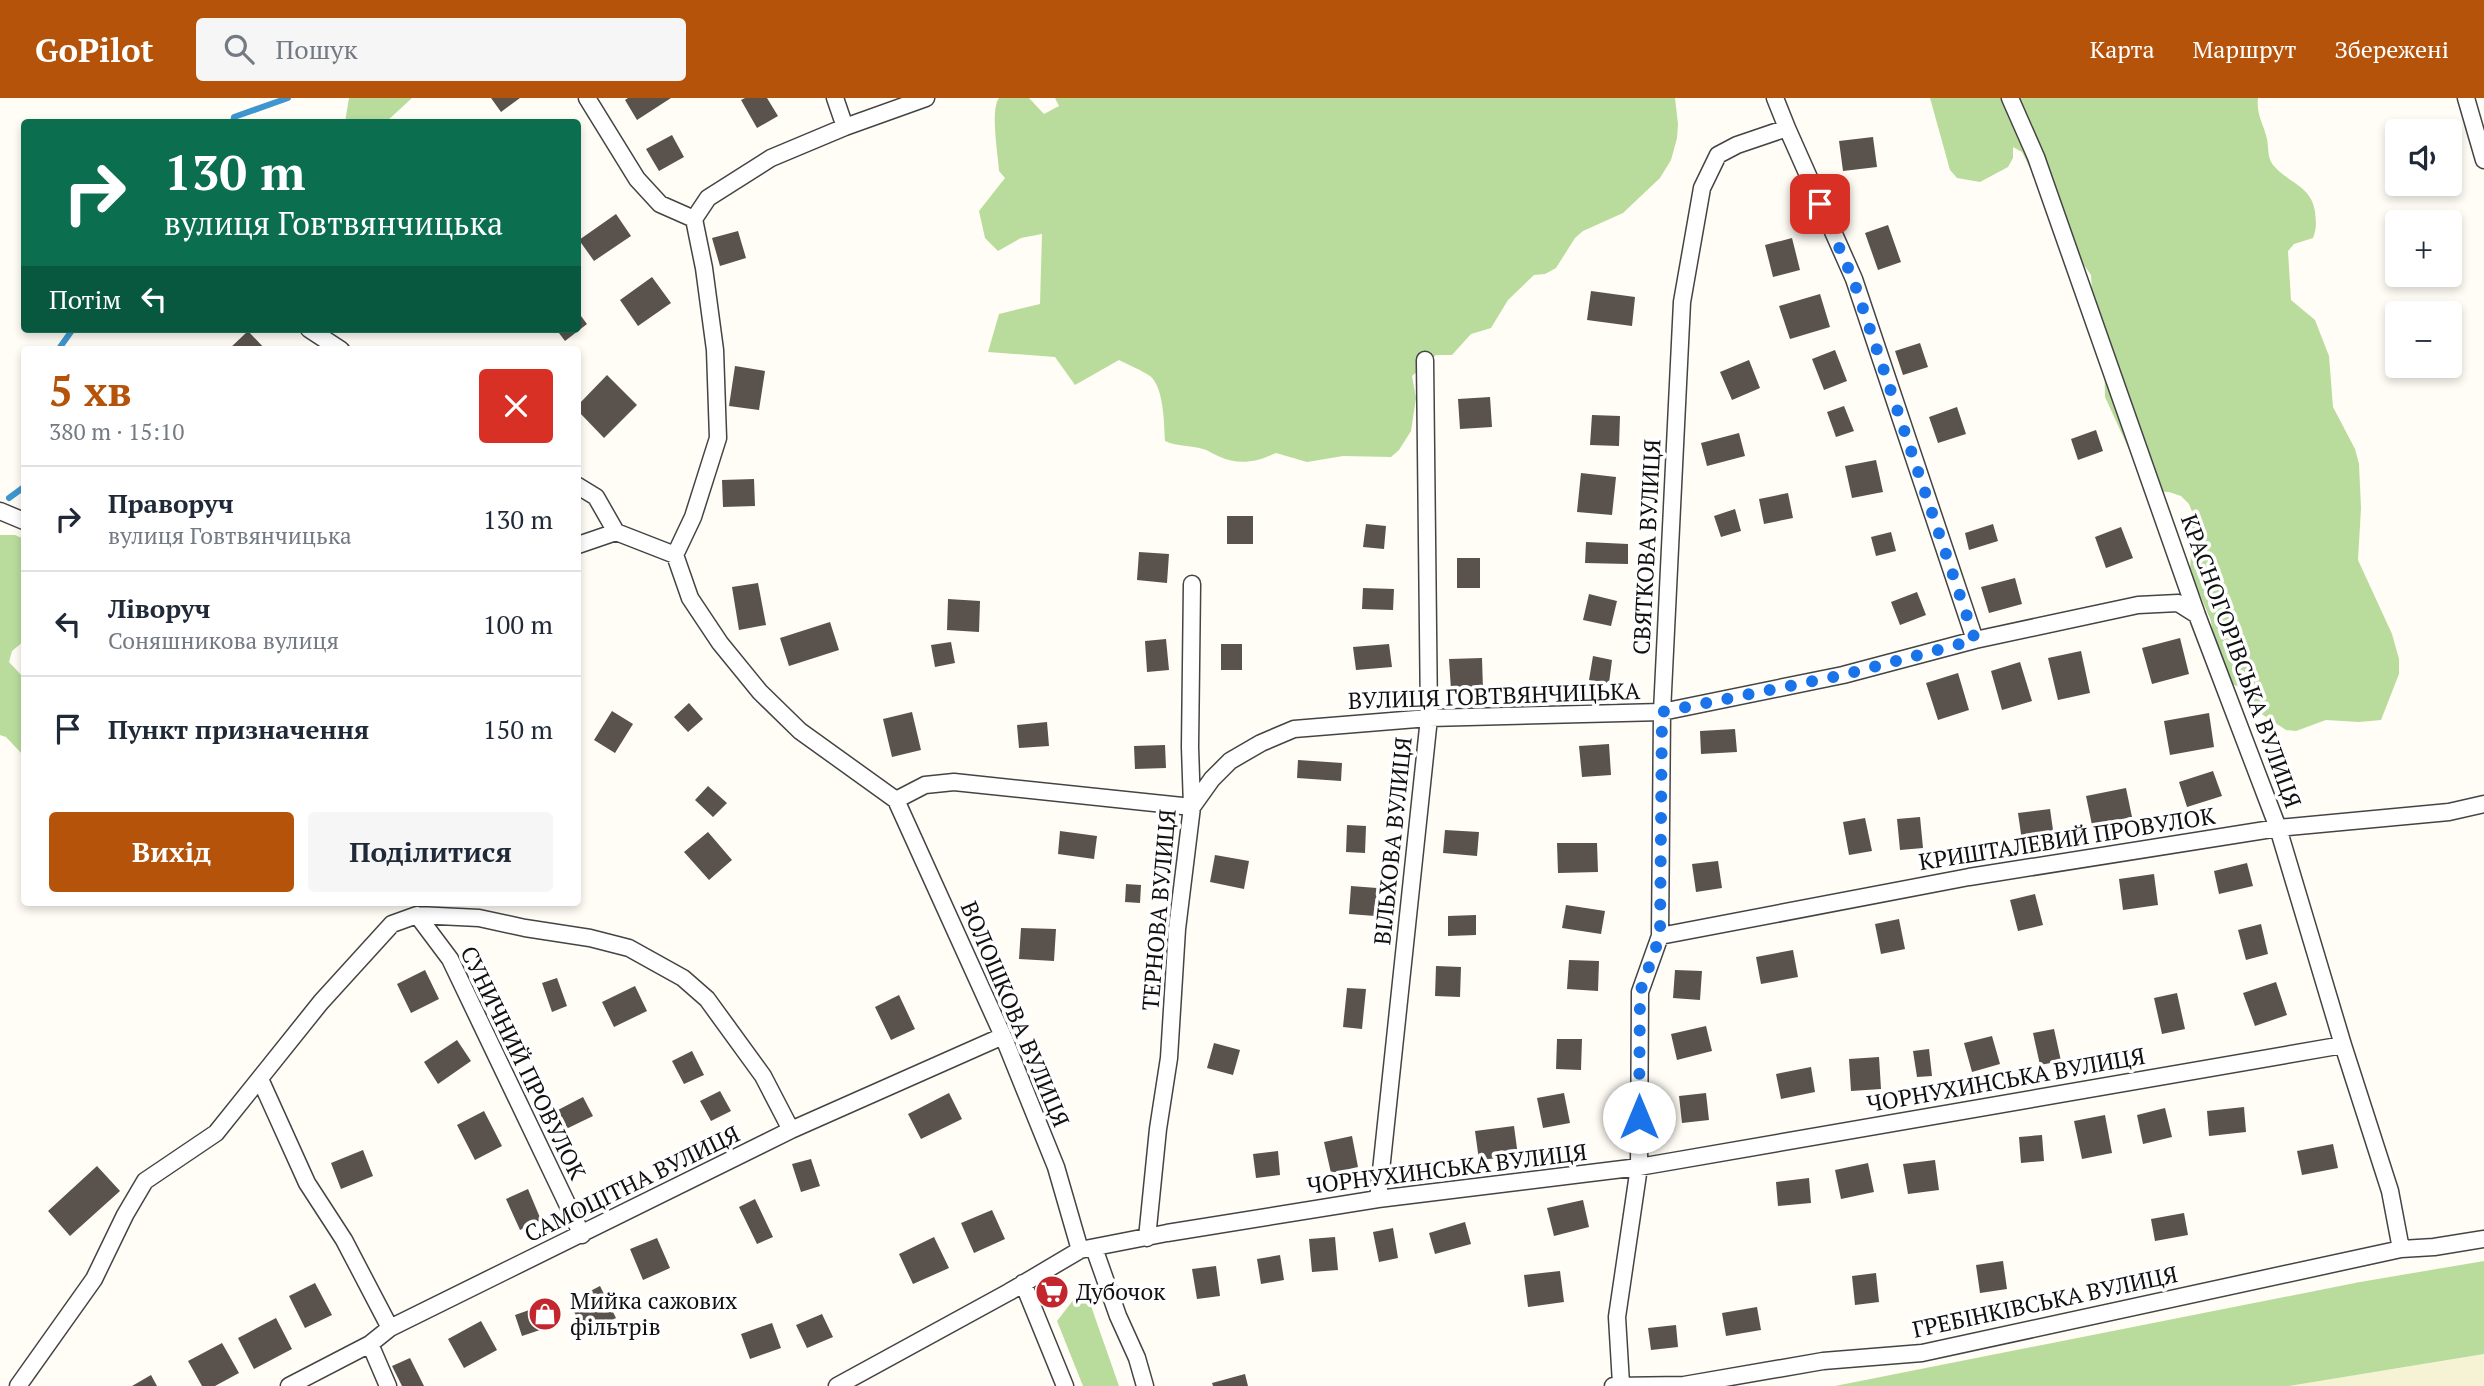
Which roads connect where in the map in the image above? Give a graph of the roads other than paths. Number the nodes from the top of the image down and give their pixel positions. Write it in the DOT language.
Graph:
graph roads {
  1 [pos="587,98"];
  2 [pos="835,98"];
  3 [pos="926,98"];
  4 [pos="1775,98"];
  5 [pos="2010,98"];
  6 [pos="2466,98"];
  7 [pos="2479,120"];
  8 [pos="845,127"];
  9 [pos="1787,128"];
  10 [pos="2484,160"];
  11 [pos="694,219"];
  12 [pos="315,333"];
  13 [pos="335,346"];
  14 [pos="1425,360"];
  15 [pos="581,488"];
  16 [pos="0,511"];
  17 [pos="21,520"];
  18 [pos="616,532"];
  19 [pos="581,544"];
  20 [pos="675,555"];
  21 [pos="1192,584"];
  22 [pos="2197,615"];
  23 [pos="1975,640"];
  24 [pos="1662,712"];
  25 [pos="1429,718"];
  26 [pos="896,800"];
  27 [pos="2484,804"];
  28 [pos="1192,807"];
  29 [pos="2278,828"];
  30 [pos="417,915"];
  31 [pos="1660,936"];
  32 [pos="1003,1036"];
  33 [pos="2343,1045"];
  34 [pos="260,1079"];
  35 [pos="790,1130"];
  36 [pos="1639,1167"];
  37 [pos="1378,1199"];
  38 [pos="582,1235"];
  39 [pos="1147,1238"];
  40 [pos="2484,1239"];
  41 [pos="1087,1249"];
  42 [pos="2400,1249"];
  43 [pos="1023,1283"];
  44 [pos="390,1328"];
  45 [pos="370,1344"];
  46 [pos="1617,1385"];
  47 [pos="18,1386"];
  48 [pos="289,1386"];
  49 [pos="388,1386"];
  50 [pos="837,1386"];
  51 [pos="1065,1386"];
  52 [pos="1145,1386"];
  1 -- 11 [label="street"];
  2 -- 8 [label="street"];
  3 -- 8 [label="street"];
  4 -- 9 [label="street"];
  5 -- 22 [label="street, КРАСНОГОРІВСЬКА ВУЛИЦЯ"];
  6 -- 7 [label="street"];
  7 -- 10 [label="street"];
  8 -- 11 [label="street"];
  9 -- 23 [label="street"];
  9 -- 24 [label="street, СВЯТКОВА ВУЛИЦЯ"];
  11 -- 20 [label="street"];
  12 -- 13 [label="street"];
  14 -- 25 [label="street, ВІЛЬХОВА ВУЛИЦЯ"];
  15 -- 18 [label="street"];
  16 -- 17 [label="street"];
  18 -- 19 [label="street"];
  18 -- 20 [label="street"];
  20 -- 26 [label="street"];
  21 -- 28 [label="street, ТЕРНОВА ВУЛИЦЯ"];
  22 -- 23 [label="street, ВУЛИЦЯ ГОВТВЯНЧИЦЬКА"];
  22 -- 29 [label="street, КРАСНОГОРІВСЬКА ВУЛИЦЯ"];
  23 -- 24 [label="street, ВУЛИЦЯ ГОВТВЯНЧИЦЬКА"];
  24 -- 25 [label="street, ВУЛИЦЯ ГОВТВЯНЧИЦЬКА"];
  24 -- 31 [label="street, СВЯТКОВА ВУЛИЦЯ"];
  25 -- 28 [label="street, ВУЛИЦЯ ГОВТВЯНЧИЦЬКА"];
  25 -- 37 [label="street, ВІЛЬХОВА ВУЛИЦЯ"];
  26 -- 28 [label="street"];
  26 -- 32 [label="street, ВОЛОШКОВА ВУЛИЦЯ"];
  27 -- 29 [label="street, КРИШТАЛЕВИЙ ПРОВУЛОК"];
  28 -- 39 [label="street, ТЕРНОВА ВУЛИЦЯ"];
  29 -- 31 [label="street, КРИШТАЛЕВИЙ ПРОВУЛОК"];
  29 -- 33 [label="street, КРАСНОГОРІВСЬКА ВУЛИЦЯ"];
  30 -- 34 [label="street"];
  30 -- 35 [label="street"];
  30 -- 38 [label="street, СУНИЧНИЙ ПРОВУЛОК"];
  31 -- 36 [label="street, СВЯТКОВА ВУЛИЦЯ"];
  32 -- 35 [label="street, САМОЦІТНА ВУЛИЦЯ"];
  32 -- 41 [label="street, ВОЛОШКОВА ВУЛИЦЯ"];
  33 -- 36 [label="street, ЧОРНУХИНСЬКА ВУЛИЦЯ"];
  33 -- 42 [label="street, КРАСНОГОРІВСЬКА ВУЛИЦЯ"];
  34 -- 44 [label="street"];
  34 -- 47 [label="street"];
  35 -- 38 [label="street, САМОЦІТНА ВУЛИЦЯ"];
  36 -- 37 [label="street, ЧОРНУХИНСЬКА ВУЛИЦЯ"];
  36 -- 46 [label="street, СВЯТКОВА ВУЛИЦЯ"];
  37 -- 39 [label="street, ЧОРНУХИНСЬКА ВУЛИЦЯ"];
  38 -- 44 [label="street, САМОЦІТНА ВУЛИЦЯ"];
  39 -- 41 [label="street, ЧОРНУХИНСЬКА ВУЛИЦЯ"];
  40 -- 42 [label="street, ГРЕБІНКІВСЬКА ВУЛИЦЯ"];
  41 -- 43 [label="street, ЧОРНУХИНСЬКА ВУЛИЦЯ"];
  41 -- 52 [label="street"];
  42 -- 46 [label="street, ГРЕБІНКІВСЬКА ВУЛИЦЯ"];
  43 -- 50 [label="street, ЧОРНУХИНСЬКА ВУЛИЦЯ"];
  43 -- 51 [label="street"];
  44 -- 45 [label="street, САМОЦІТНА ВУЛИЦЯ"];
  45 -- 48 [label="street, САМОЦІТНА ВУЛИЦЯ"];
  45 -- 49 [label="street"];
}
